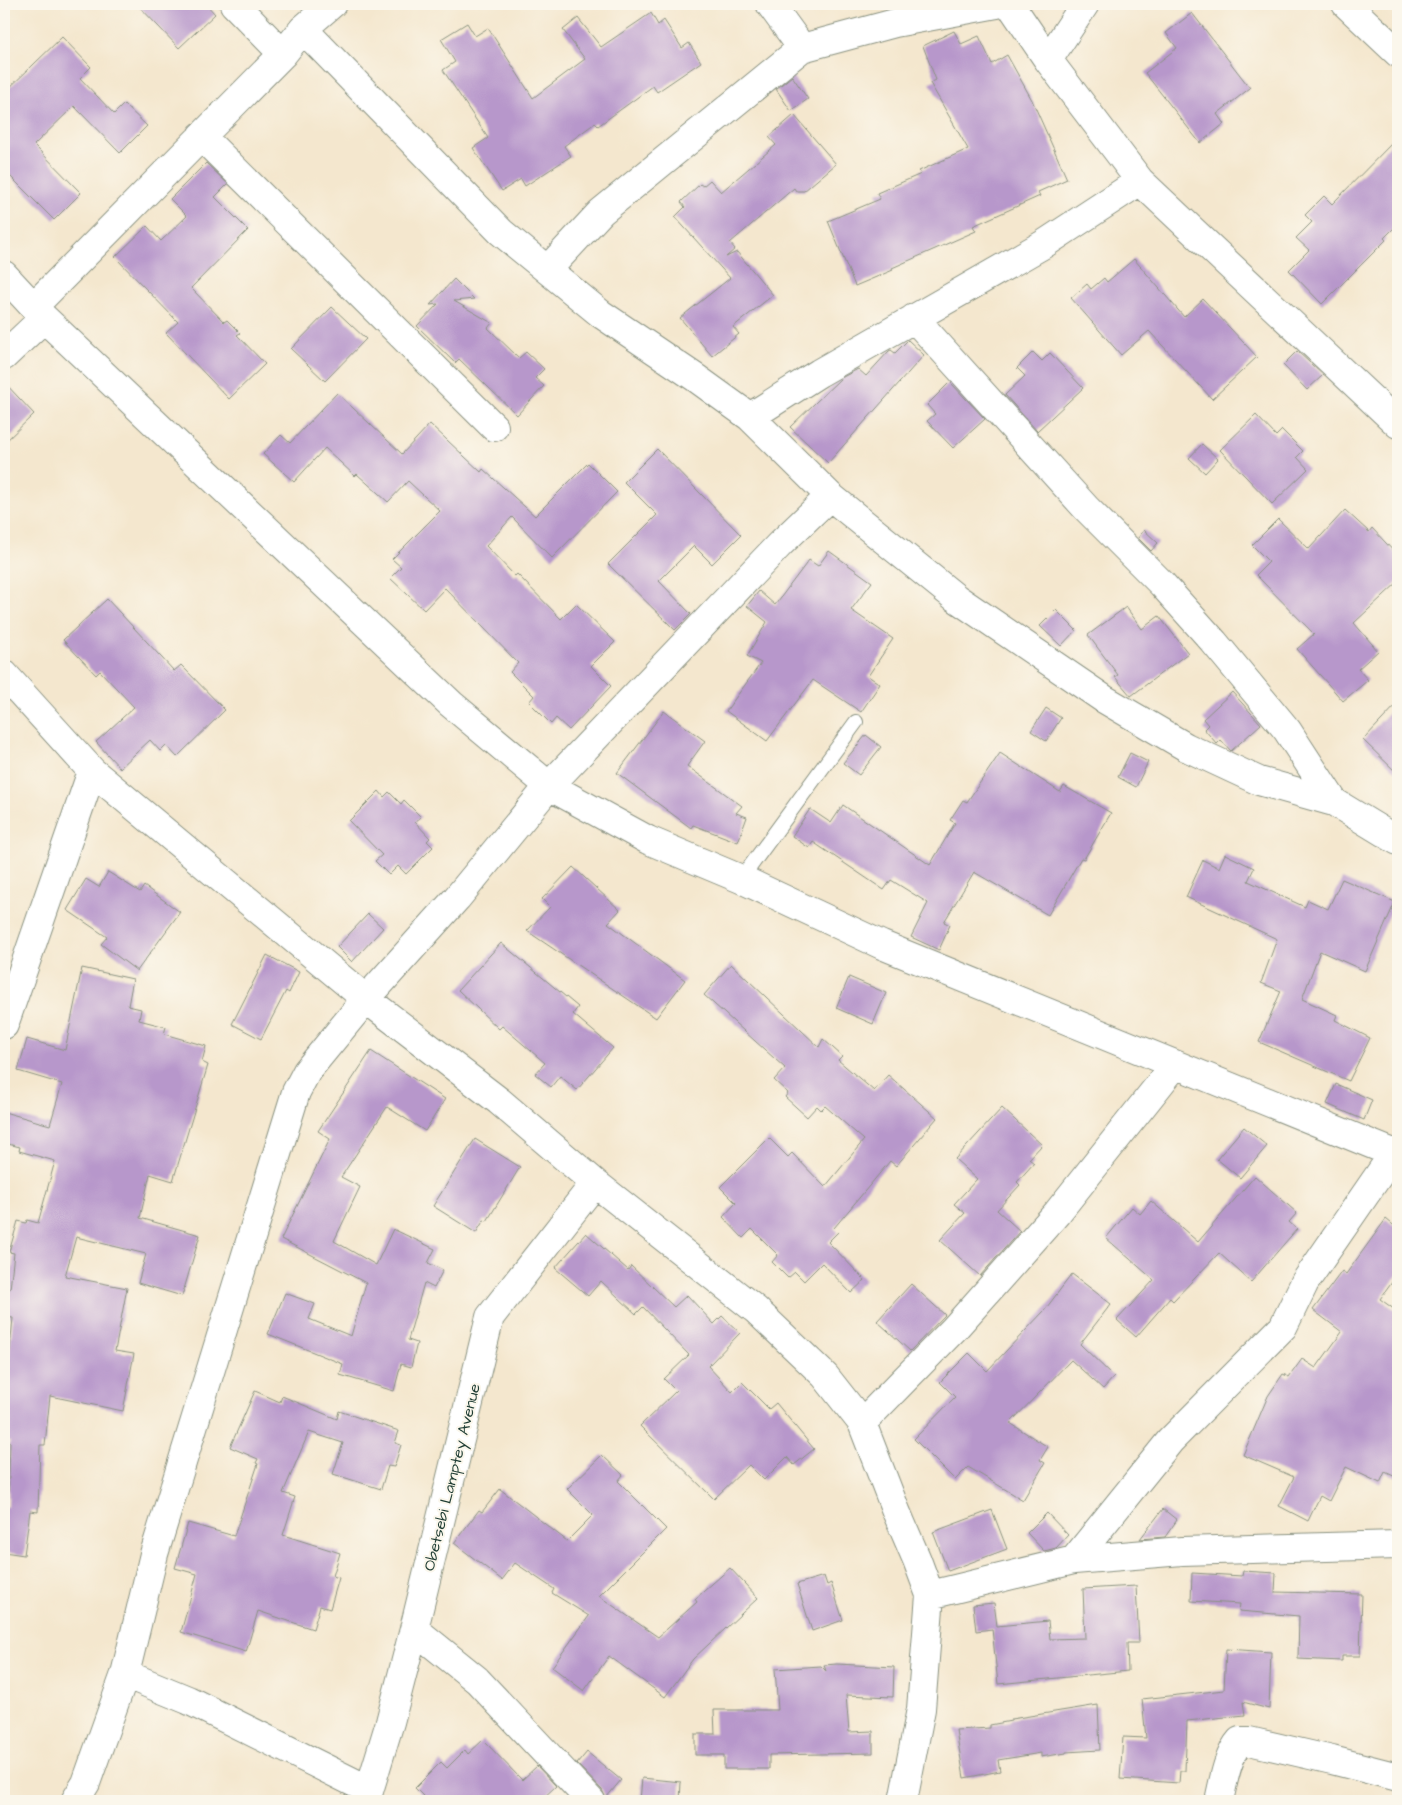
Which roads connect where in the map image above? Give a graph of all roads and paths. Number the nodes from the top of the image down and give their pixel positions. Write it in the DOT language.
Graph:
graph roads {
  1 [pos="234,4"];
  2 [pos="332,4"];
  3 [pos="770,4"];
  4 [pos="997,4"];
  5 [pos="1010,4"];
  6 [pos="1085,4"];
  7 [pos="1346,4"];
  8 [pos="303,29"];
  9 [pos="802,48"];
  10 [pos="1398,53"];
  11 [pos="283,54"];
  12 [pos="1048,60"];
  13 [pos="201,136"];
  14 [pos="1140,181"];
  15 [pos="548,269"];
  16 [pos="4,275"];
  17 [pos="39,312"];
  18 [pos="914,318"];
  19 [pos="4,356"];
  20 [pos="750,417"];
  21 [pos="1398,424"];
  22 [pos="494,426"];
  23 [pos="830,496"];
  24 [pos="4,674"];
  25 [pos="856,722"];
  26 [pos="92,771"];
  27 [pos="549,786"];
  28 [pos="1334,802"];
  29 [pos="1398,841"];
  30 [pos="741,879"];
  31 [pos="366,999"];
  32 [pos="4,1021"];
  33 [pos="1175,1065"];
  34 [pos="1396,1154"];
  35 [pos="595,1183"];
  36 [pos="862,1424"];
  37 [pos="1398,1545"];
  38 [pos="1074,1560"];
  39 [pos="930,1595"];
  40 [pos="414,1629"];
  41 [pos="124,1674"];
  42 [pos="1398,1777"];
  43 [pos="368,1796"];
  44 [pos="75,1801"];
  45 [pos="591,1801"];
  46 [pos="903,1801"];
  47 [pos="1219,1801"];
  1 -- 11 [label="street"];
  2 -- 8 [label="street"];
  3 -- 9 [label="street"];
  4 -- 9 [label="street"];
  5 -- 12 [label="street"];
  6 -- 12 [label="street"];
  7 -- 10 [label="street"];
  8 -- 11 [label="street"];
  8 -- 15 [label="street"];
  9 -- 15 [label="street"];
  11 -- 13 [label="street"];
  12 -- 14 [label="street"];
  13 -- 17 [label="street"];
  13 -- 22 [label="street"];
  14 -- 18 [label="street"];
  14 -- 21 [label="street"];
  15 -- 20 [label="street"];
  16 -- 17 [label="street"];
  17 -- 19 [label="street"];
  17 -- 27 [label="street"];
  18 -- 20 [label="street"];
  18 -- 28 [label="street"];
  20 -- 23 [label="street"];
  23 -- 27 [label="street"];
  23 -- 28 [label="street"];
  24 -- 26 [label="street"];
  25 -- 30 [label="lane"];
  26 -- 31 [label="street"];
  26 -- 32 [label="street"];
  27 -- 30 [label="street"];
  27 -- 31 [label="street"];
  28 -- 29 [label="street"];
  30 -- 33 [label="street"];
  31 -- 35 [label="street"];
  31 -- 41 [label="street"];
  33 -- 34 [label="street"];
  33 -- 36 [label="street"];
  34 -- 38 [label="street"];
  35 -- 36 [label="street"];
  35 -- 40 [label="street, Obetsebi Lamptey Avenue"];
  36 -- 39 [label="street"];
  37 -- 38 [label="street"];
  38 -- 39 [label="street"];
  39 -- 46 [label="street"];
  40 -- 43 [label="street, Obetsebi Lamptey Avenue"];
  40 -- 45 [label="street"];
  41 -- 43 [label="street"];
  41 -- 44 [label="street"];
  42 -- 47 [label="street"];
}
